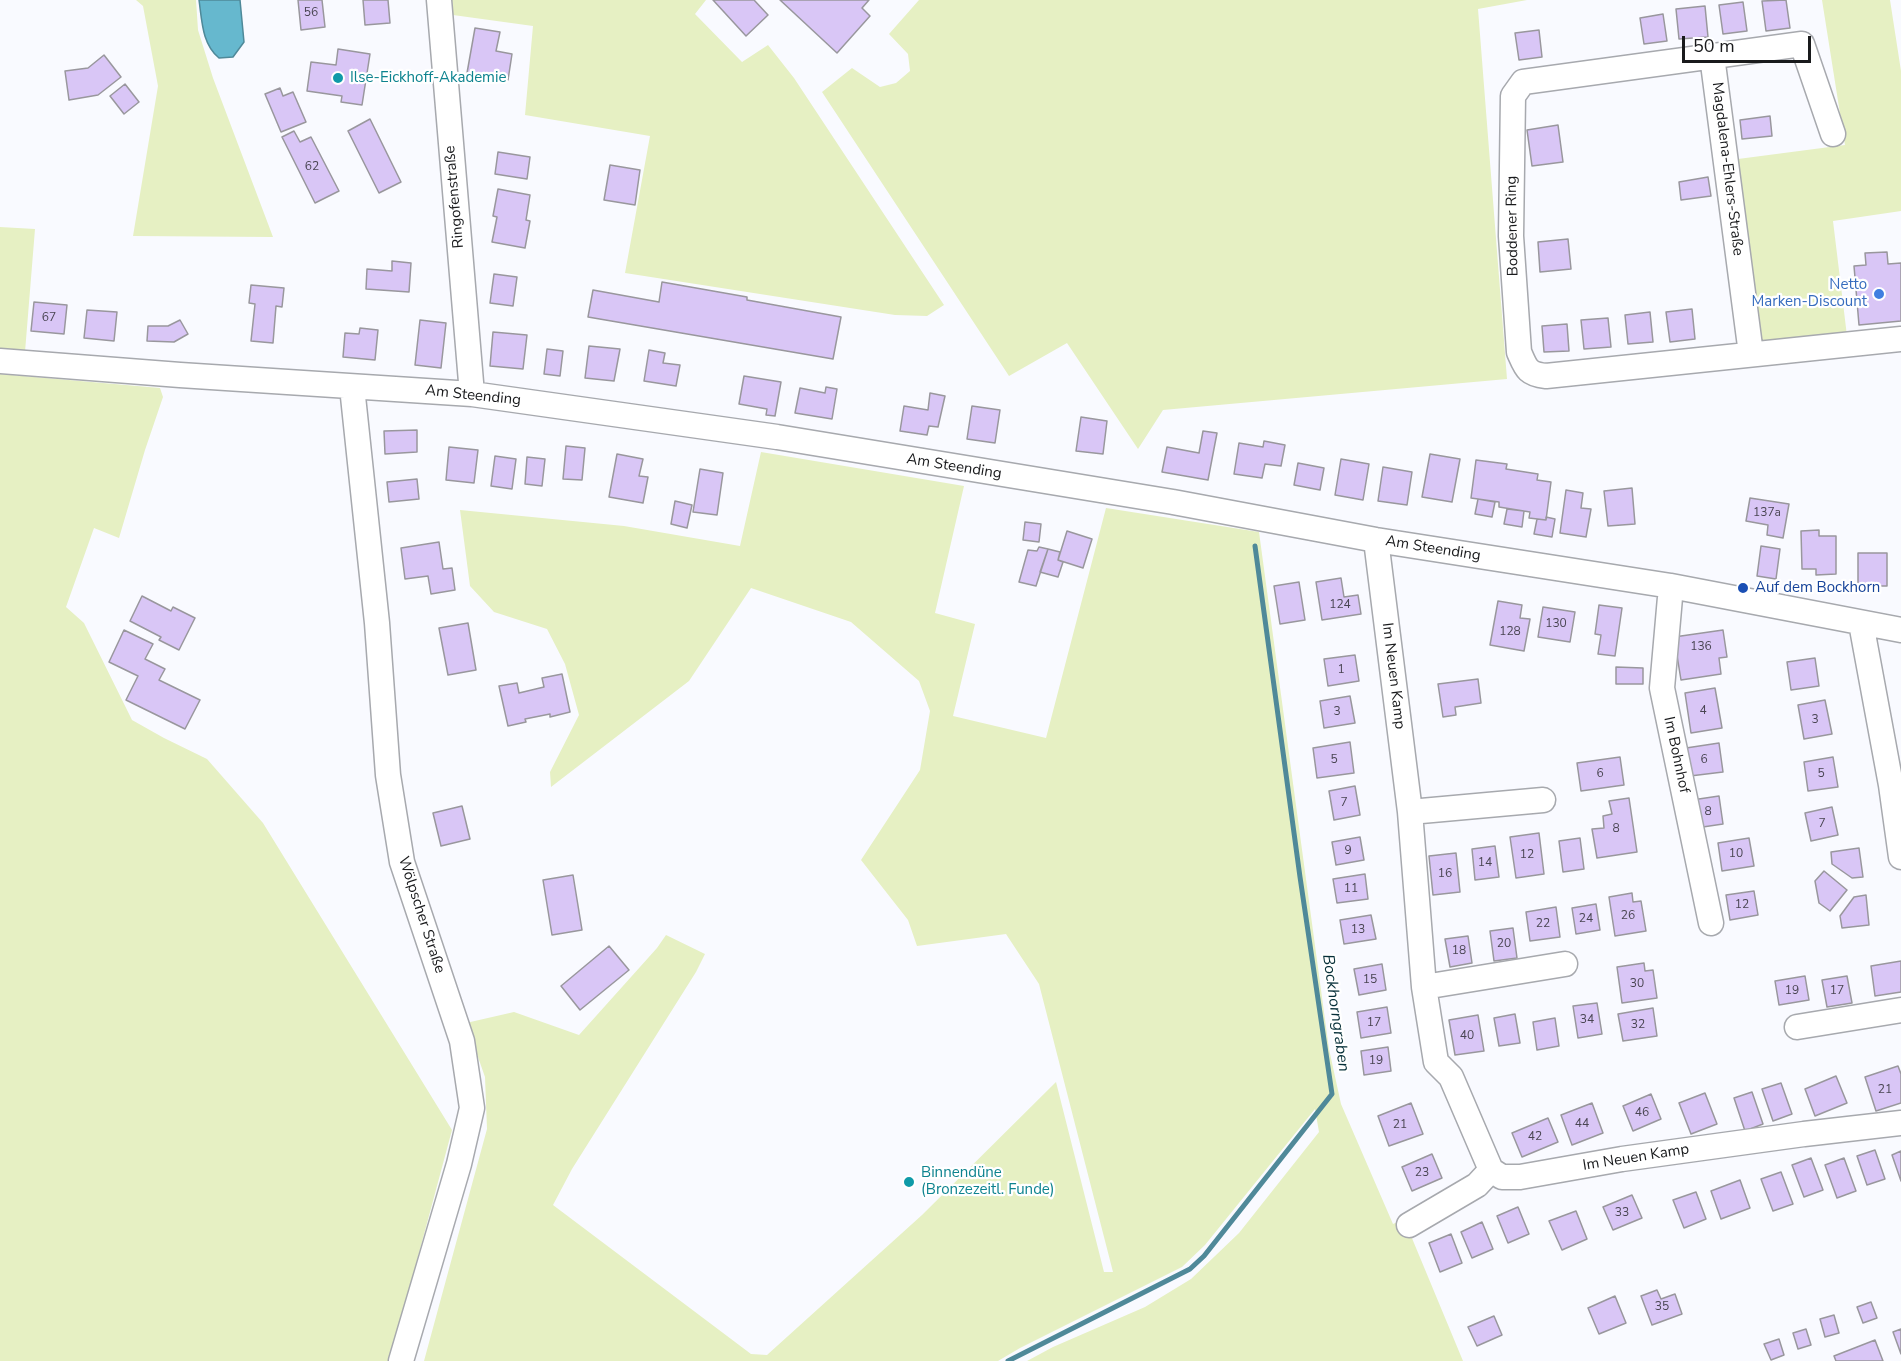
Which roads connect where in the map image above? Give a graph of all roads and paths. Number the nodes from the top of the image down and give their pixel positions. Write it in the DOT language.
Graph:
graph roads {
  1 [pos="439,0"];
  2 [pos="1712,56"];
  3 [pos="1833,134"];
  4 [pos="1901,339"];
  5 [pos="1751,354"];
  6 [pos="0,361"];
  7 [pos="352,387"];
  8 [pos="472,394"];
  9 [pos="1376,540"];
  10 [pos="1671,586"];
  11 [pos="1861,623"];
  12 [pos="1901,630"];
  13 [pos="1543,800"];
  14 [pos="1410,813"];
  15 [pos="1901,857"];
  16 [pos="1711,923"];
  17 [pos="1565,964"];
  18 [pos="1424,987"];
  19 [pos="1901,1010"];
  20 [pos="1797,1027"];
  21 [pos="1901,1123"];
  22 [pos="1491,1170"];
  23 [pos="1410,1225"];
  24 [pos="401,1361"];
  1 -- 8 [label="street, Ringofenstraße"];
  2 -- 3 [label="street, Boddener Ring"];
  2 -- 5 [label="street, Magdalena-Ehlers-Straße"];
  2 -- 5 [label="street, Boddener Ring"];
  4 -- 5 [label="street, Boddener Ring"];
  6 -- 7 [label="street, Am Steending"];
  7 -- 8 [label="street, Am Steending"];
  7 -- 24 [label="street, Wölpscher Straße"];
  8 -- 9 [label="street, Am Steending"];
  9 -- 10 [label="street, Am Steending"];
  9 -- 14 [label="street, Im Neuen Kamp"];
  10 -- 11 [label="street, Am Steending"];
  10 -- 16 [label="street, Im Bohnhof"];
  11 -- 12 [label="street, Am Steending"];
  11 -- 15 [label="street"];
  13 -- 14 [label="street"];
  14 -- 18 [label="street, Im Neuen Kamp"];
  17 -- 18 [label="street"];
  18 -- 22 [label="street, Im Neuen Kamp"];
  19 -- 20 [label="street"];
  21 -- 22 [label="street, Im Neuen Kamp"];
  22 -- 23 [label="street"];
}
